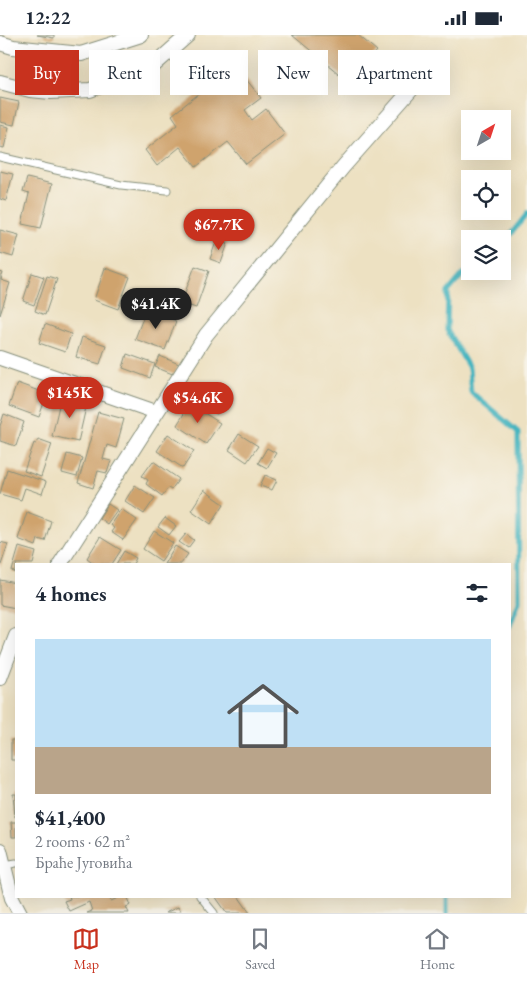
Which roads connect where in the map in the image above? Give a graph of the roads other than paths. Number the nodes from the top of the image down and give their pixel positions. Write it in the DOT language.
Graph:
graph roads {
  1 [pos="141,35"];
  2 [pos="188,35"];
  3 [pos="0,43"];
  4 [pos="0,82"];
  5 [pos="406,95"];
  6 [pos="0,157"];
  7 [pos="167,191"];
  8 [pos="0,358"];
  9 [pos="156,412"];
  10 [pos="61,563"];
  11 [pos="15,639"];
  12 [pos="0,678"];
  13 [pos="0,850"];
  14 [pos="10,864"];
  15 [pos="202,898"];
  16 [pos="20,913"];
  17 [pos="214,913"];
  1 -- 3 [label="street"];
  2 -- 4 [label="street"];
  5 -- 9 [label="street"];
  6 -- 7 [label="lane"];
  8 -- 9 [label="street"];
  9 -- 10 [label="street"];
  11 -- 12 [label="street"];
  13 -- 14 [label="street"];
  14 -- 16 [label="street"];
  15 -- 17 [label="lane"];
}
